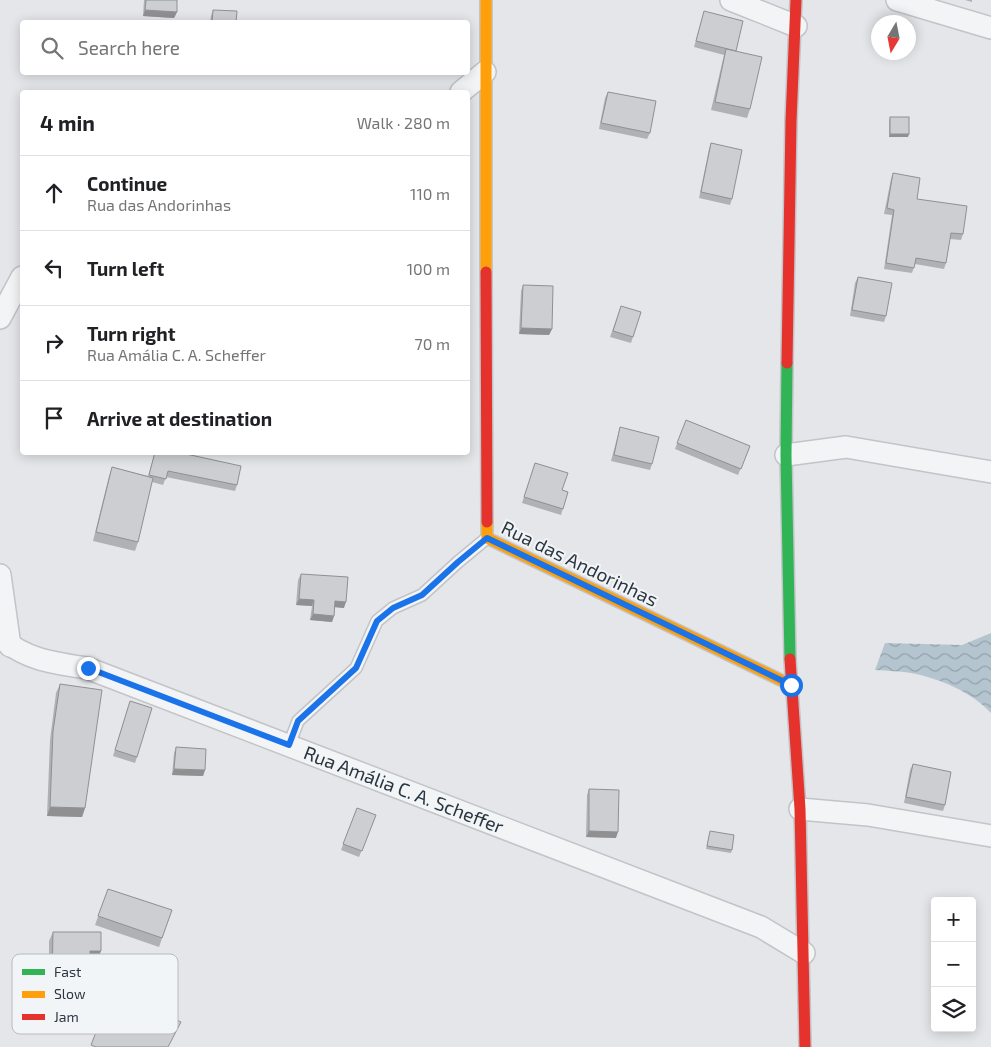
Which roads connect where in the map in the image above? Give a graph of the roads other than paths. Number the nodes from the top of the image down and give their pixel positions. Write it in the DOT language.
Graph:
graph roads {
  1 [pos="486,0"];
  2 [pos="731,0"];
  3 [pos="796,0"];
  4 [pos="897,0"];
  5 [pos="796,26"];
  6 [pos="991,28"];
  7 [pos="485,72"];
  8 [pos="463,90"];
  9 [pos="20,281"];
  10 [pos="0,318"];
  11 [pos="786,455"];
  12 [pos="991,472"];
  13 [pos="487,538"];
  14 [pos="0,576"];
  15 [pos="5,641"];
  16 [pos="791,685"];
  17 [pos="289,745"];
  18 [pos="800,809"];
  19 [pos="991,836"];
  20 [pos="804,953"];
  21 [pos="806,1047"];
  1 -- 7 [label="street, Rua das Andorinhas"];
  2 -- 5 [label="street"];
  3 -- 5 [label="street"];
  4 -- 6 [label="street"];
  5 -- 11 [label="street"];
  7 -- 8 [label="street"];
  7 -- 13 [label="street, Rua das Andorinhas"];
  9 -- 10 [label="street"];
  11 -- 12 [label="street"];
  11 -- 16 [label="street"];
  13 -- 16 [label="street, Rua das Andorinhas"];
  13 -- 17 [label="lane"];
  14 -- 15 [label="street"];
  15 -- 17 [label="street, Rua Amália C. A. Scheffer"];
  16 -- 18 [label="street"];
  17 -- 20 [label="street, Rua Amália C. A. Scheffer"];
  18 -- 19 [label="street"];
  18 -- 20 [label="street"];
  20 -- 21 [label="street"];
}
